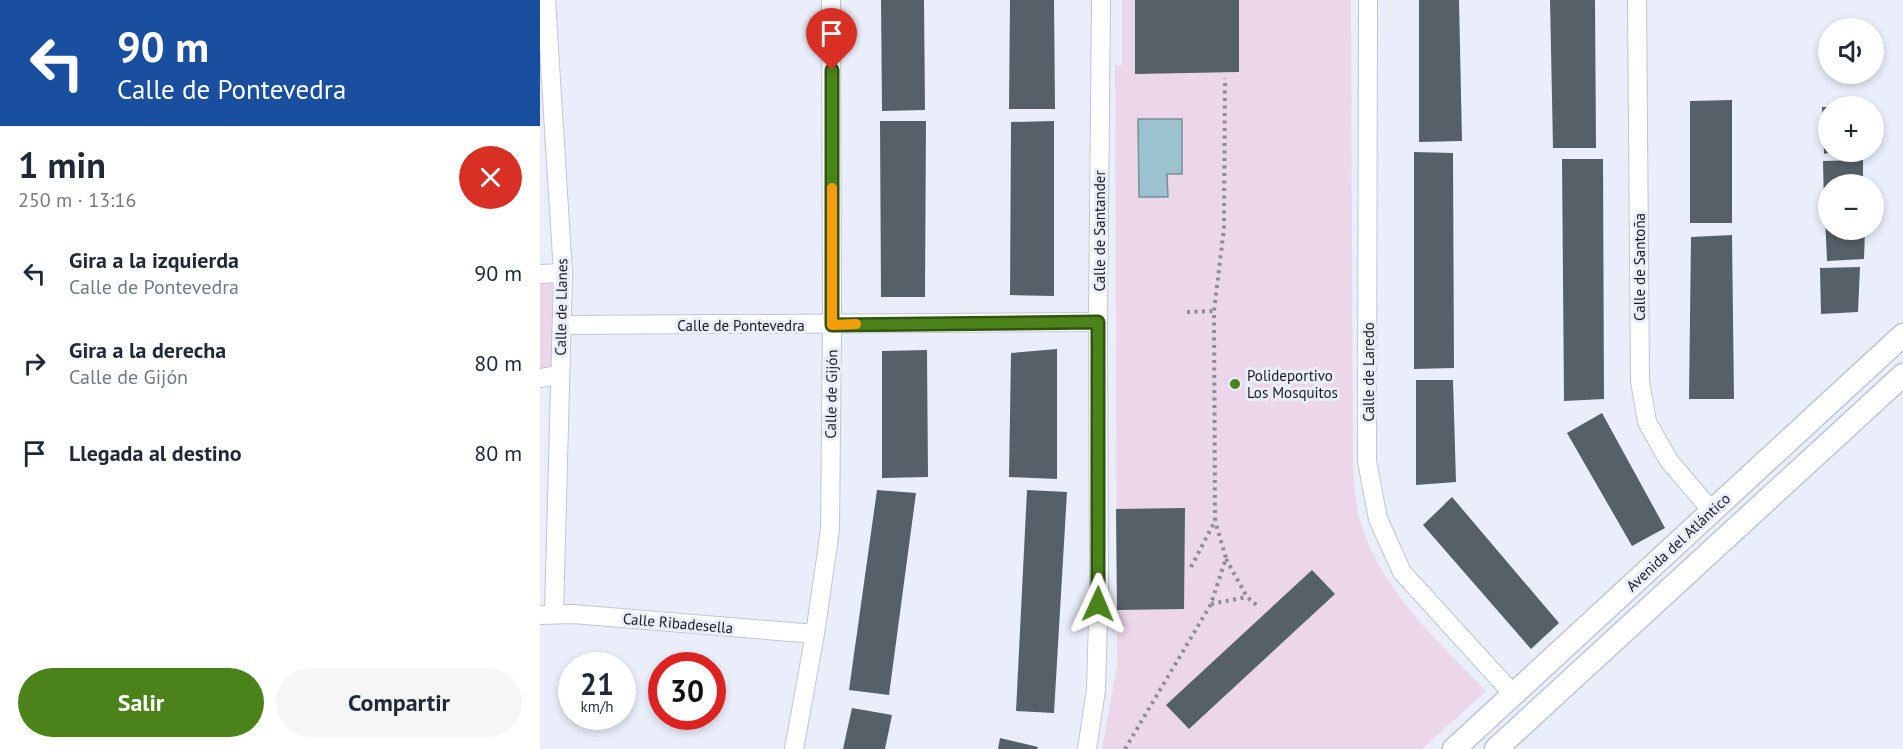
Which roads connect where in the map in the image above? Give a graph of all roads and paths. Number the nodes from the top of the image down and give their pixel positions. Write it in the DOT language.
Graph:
graph roads {
  1 [pos="546,0"];
  2 [pos="831,0"];
  3 [pos="1101,0"];
  4 [pos="1368,0"];
  5 [pos="1637,0"];
  6 [pos="1225,78"];
  7 [pos="563,273"];
  8 [pos="540,274"];
  9 [pos="1214,311"];
  10 [pos="1187,312"];
  11 [pos="1098,322"];
  12 [pos="563,325"];
  13 [pos="832,325"];
  14 [pos="1903,335"];
  15 [pos="560,375"];
  16 [pos="1903,375"];
  17 [pos="540,378"];
  18 [pos="1712,511"];
  19 [pos="1215,521"];
  20 [pos="1226,558"];
  21 [pos="1191,567"];
  22 [pos="1247,597"];
  23 [pos="1211,604"];
  24 [pos="1259,607"];
  25 [pos="547,614"];
  26 [pos="815,634"];
  27 [pos="1513,694"];
  28 [pos="794,749"];
  29 [pos="1088,749"];
  30 [pos="1125,749"];
  31 [pos="1454,749"];
  32 [pos="1496,749"];
  1 -- 7 [label="street, Calle de Llanes"];
  2 -- 13 [label="street, Calle de Gijón"];
  3 -- 11 [label="street, Calle de Santander"];
  4 -- 27 [label="street, Calle de Laredo"];
  5 -- 18 [label="street, Calle de Santoña"];
  6 -- 9 [label="path"];
  7 -- 8 [label="street"];
  7 -- 12 [label="street, Calle de Llanes"];
  9 -- 10 [label="path"];
  9 -- 19 [label="path"];
  11 -- 13 [label="street, Calle de Pontevedra"];
  11 -- 29 [label="street, Calle de Santander"];
  12 -- 13 [label="street, Calle de Pontevedra"];
  12 -- 15 [label="street, Calle de Llanes"];
  13 -- 26 [label="street, Calle de Gijón"];
  14 -- 18 [label="street, Avenida del Atlántico"];
  15 -- 17 [label="street"];
  15 -- 25 [label="street, Calle de Llanes"];
  16 -- 32 [label="street, Avenida del Atlántico"];
  18 -- 27 [label="street, Avenida del Atlántico"];
  19 -- 20 [label="path"];
  19 -- 21 [label="path"];
  20 -- 22 [label="path"];
  20 -- 23 [label="path"];
  22 -- 23 [label="path"];
  22 -- 24 [label="path"];
  23 -- 30 [label="path"];
  25 -- 26 [label="street, Calle Ribadesella"];
  26 -- 28 [label="street, Calle de Gijón"];
  27 -- 31 [label="street, Avenida del Atlántico"];
}
